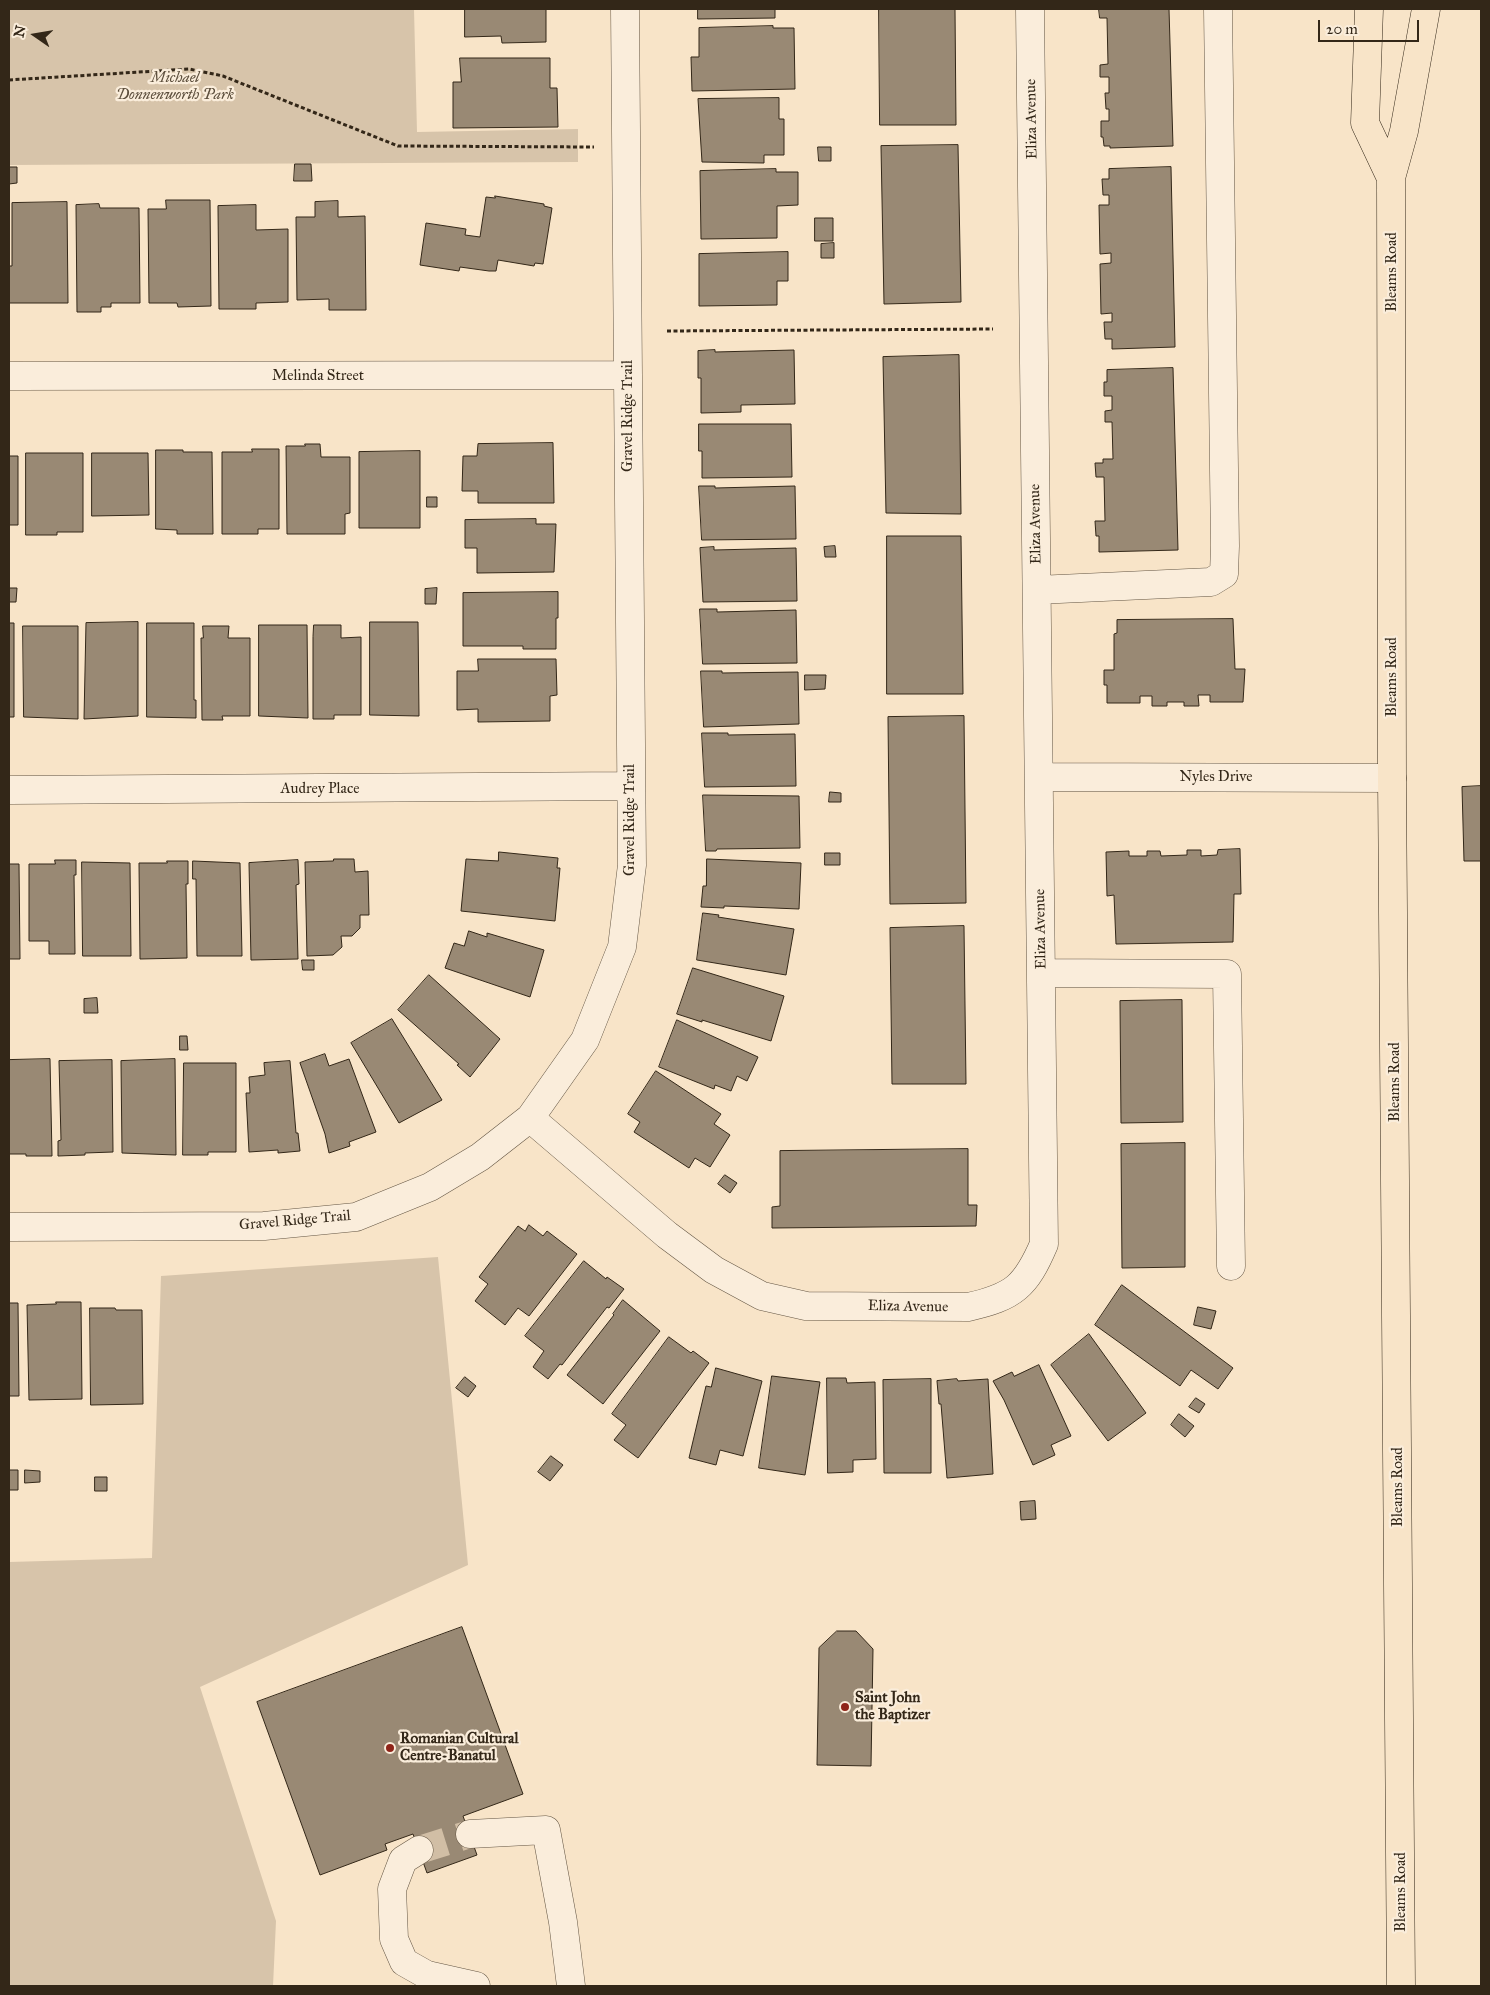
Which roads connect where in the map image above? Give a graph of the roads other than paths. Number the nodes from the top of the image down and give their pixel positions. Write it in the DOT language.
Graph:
graph roads {
  1 [pos="625,9"];
  2 [pos="1030,9"];
  3 [pos="1218,9"];
  4 [pos="1369,9"];
  5 [pos="1426,9"];
  6 [pos="1391,178"];
  7 [pos="628,375"];
  8 [pos="9,376"];
  9 [pos="1037,590"];
  10 [pos="1040,777"];
  11 [pos="1392,778"];
  12 [pos="631,786"];
  13 [pos="9,790"];
  14 [pos="1041,973"];
  15 [pos="530,1118"];
  16 [pos="9,1227"];
  17 [pos="1231,1266"];
  18 [pos="470,1834"];
  19 [pos="419,1850"];
  20 [pos="476,1986"];
  21 [pos="572,1986"];
  22 [pos="1401,1986"];
  1 -- 7 [label="street, Gravel Ridge Trail"];
  2 -- 9 [label="street, Eliza Avenue"];
  3 -- 9 [label="street"];
  4 -- 6 [label="main road, Bleams Road"];
  5 -- 6 [label="main road, Bleams Road"];
  6 -- 11 [label="main road, Bleams Road"];
  7 -- 8 [label="street, Melinda Street"];
  7 -- 12 [label="street, Gravel Ridge Trail"];
  9 -- 10 [label="street, Eliza Avenue"];
  10 -- 11 [label="street, Nyles Drive"];
  10 -- 14 [label="street, Eliza Avenue"];
  11 -- 22 [label="main road, Bleams Road"];
  12 -- 13 [label="street, Audrey Place"];
  12 -- 15 [label="street, Gravel Ridge Trail"];
  14 -- 15 [label="street, Eliza Avenue"];
  14 -- 17 [label="street"];
  15 -- 16 [label="street, Gravel Ridge Trail"];
  18 -- 21 [label="street"];
  19 -- 20 [label="street"];
}
